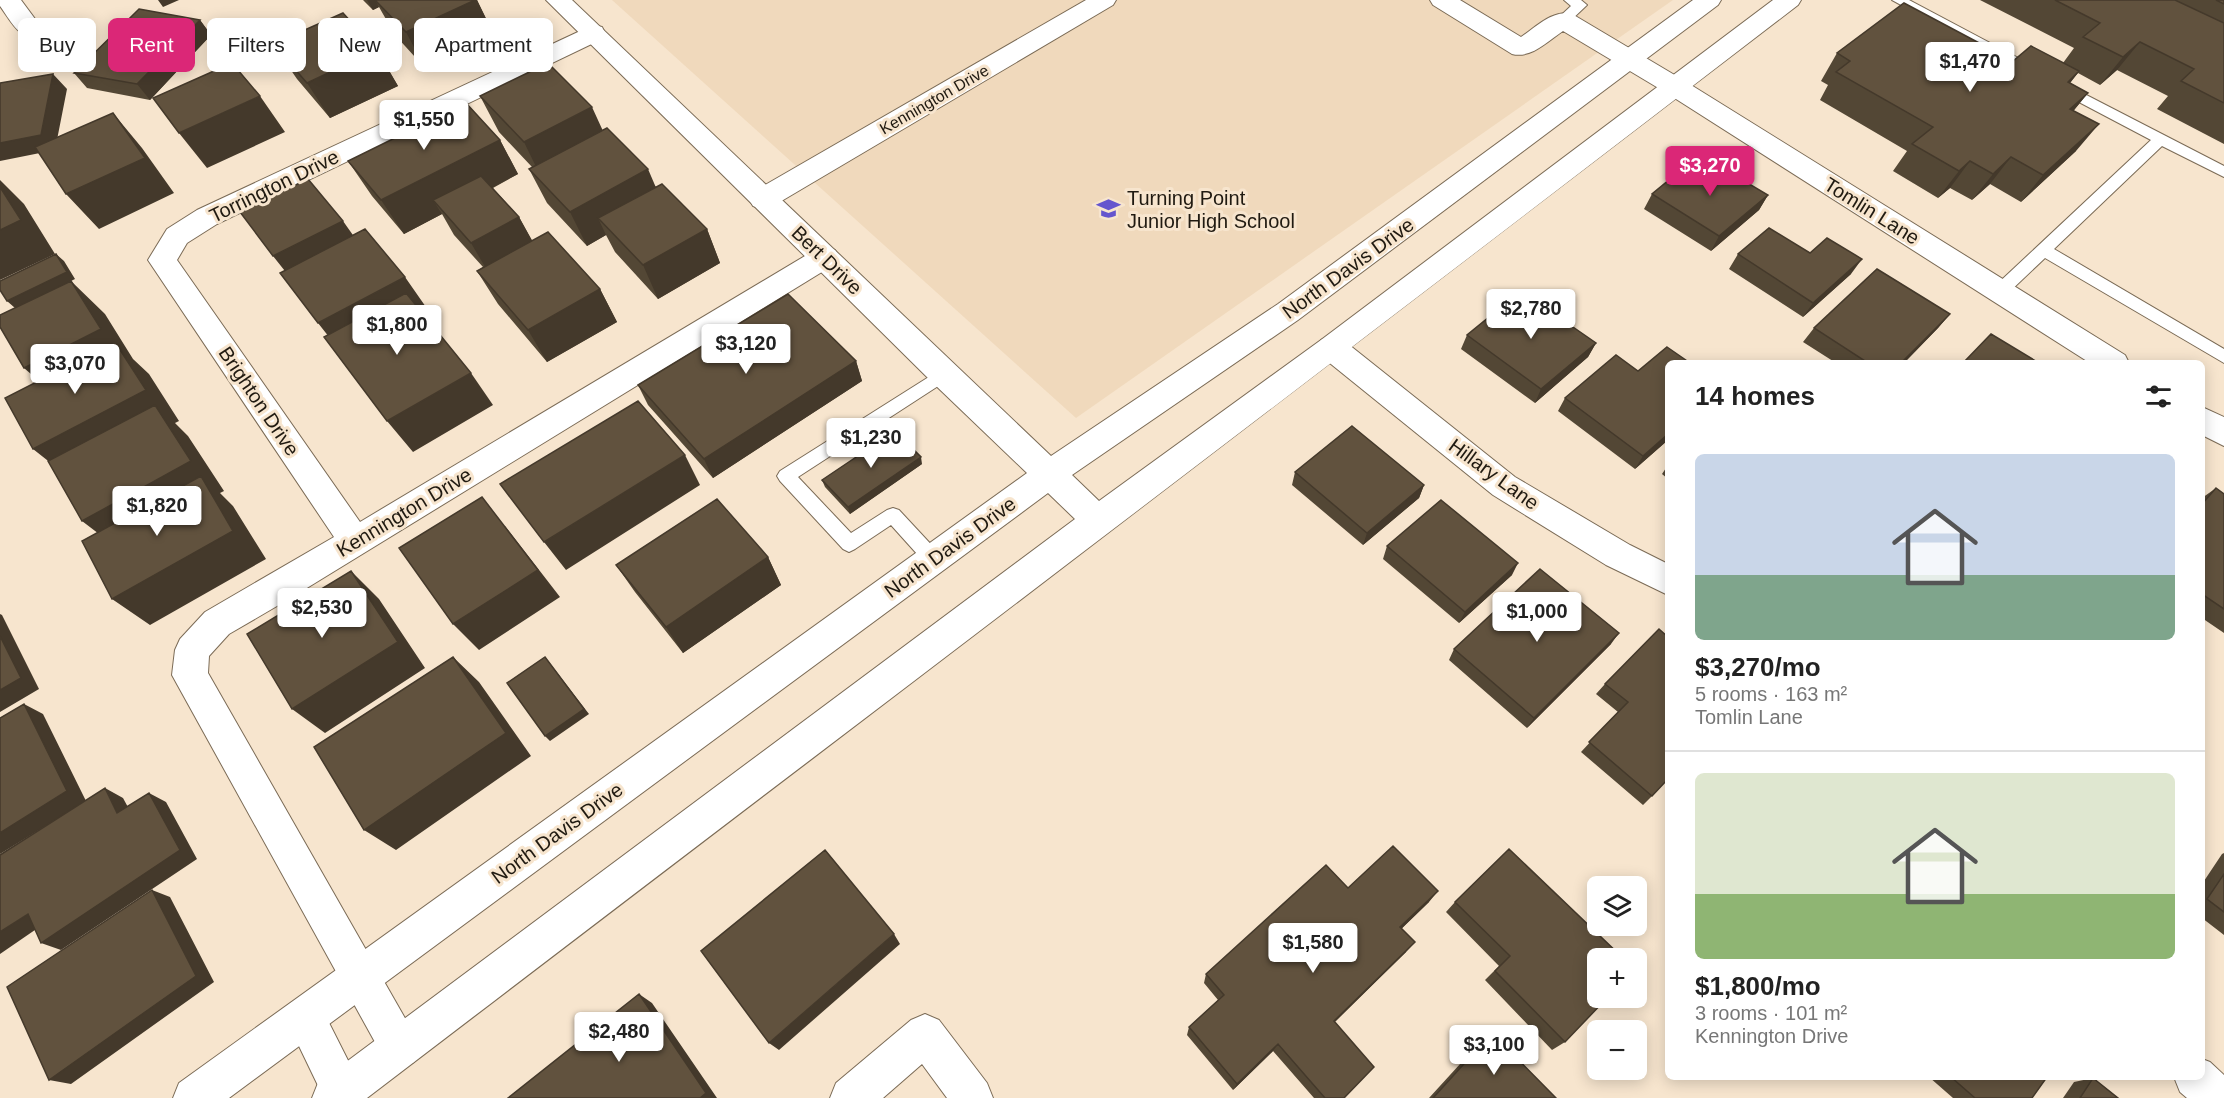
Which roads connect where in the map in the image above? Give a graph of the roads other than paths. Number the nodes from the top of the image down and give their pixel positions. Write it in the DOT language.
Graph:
graph roads {
  1 [pos="8,0"];
  2 [pos="558,0"];
  3 [pos="1104,0"];
  4 [pos="1442,0"];
  5 [pos="1709,0"];
  6 [pos="1790,0"];
  7 [pos="1899,0"];
  8 [pos="1567,10"];
  9 [pos="22,18"];
  10 [pos="593,33"];
  11 [pos="1630,60"];
  12 [pos="1674,86"];
  13 [pos="2161,139"];
  14 [pos="2224,172"];
  15 [pos="763,199"];
  16 [pos="2044,250"];
  17 [pos="825,257"];
  18 [pos="162,260"];
  19 [pos="2000,291"];
  20 [pos="1332,348"];
  21 [pos="2224,357"];
  22 [pos="2109,360"];
  23 [pos="943,374"];
  24 [pos="2205,421"];
  25 [pos="2224,433"];
  26 [pos="1049,474"];
  27 [pos="1098,520"];
  28 [pos="355,541"];
  29 [pos="933,559"];
  30 [pos="1665,578"];
  31 [pos="360,977"];
  32 [pos="305,1017"];
  33 [pos="400,1048"];
  34 [pos="2198,1080"];
  35 [pos="340,1096"];
  36 [pos="194,1098"];
  37 [pos="851,1098"];
  38 [pos="972,1098"];
  39 [pos="2218,1098"];
  1 -- 9 [label="street"];
  2 -- 10 [label="street, Bert Drive"];
  3 -- 15 [label="street, Kennington Drive"];
  4 -- 8 [label="street"];
  5 -- 11 [label="street, North Davis Drive"];
  6 -- 12 [label="street"];
  7 -- 13 [label="lane"];
  8 -- 11 [label="street"];
  10 -- 15 [label="street, Bert Drive"];
  10 -- 18 [label="street, Torrington Drive"];
  11 -- 12 [label="street, Tomlin Lane"];
  11 -- 26 [label="street, North Davis Drive"];
  12 -- 19 [label="street, Tomlin Lane"];
  12 -- 20 [label="street"];
  13 -- 14 [label="lane"];
  13 -- 16 [label="lane"];
  15 -- 17 [label="street, Bert Drive"];
  16 -- 19 [label="lane"];
  16 -- 21 [label="lane"];
  17 -- 23 [label="street, Bert Drive"];
  17 -- 28 [label="street, Kennington Drive"];
  18 -- 28 [label="street, Brighton Drive"];
  19 -- 22 [label="street, Tomlin Lane"];
  20 -- 27 [label="street"];
  20 -- 30 [label="street, Hillary Lane"];
  23 -- 26 [label="street, Bert Drive"];
  23 -- 29 [label="lane"];
  24 -- 25 [label="street"];
  26 -- 27 [label="street, Bert Drive"];
  26 -- 29 [label="street, North Davis Drive"];
  27 -- 33 [label="street"];
  28 -- 31 [label="street, Kennington Drive"];
  29 -- 31 [label="street, North Davis Drive"];
  31 -- 32 [label="street, North Davis Drive"];
  31 -- 33 [label="street, Kennington Drive"];
  32 -- 35 [label="street"];
  32 -- 36 [label="street, North Davis Drive"];
  33 -- 35 [label="street"];
  34 -- 39 [label="street"];
  37 -- 38 [label="street"];
}
